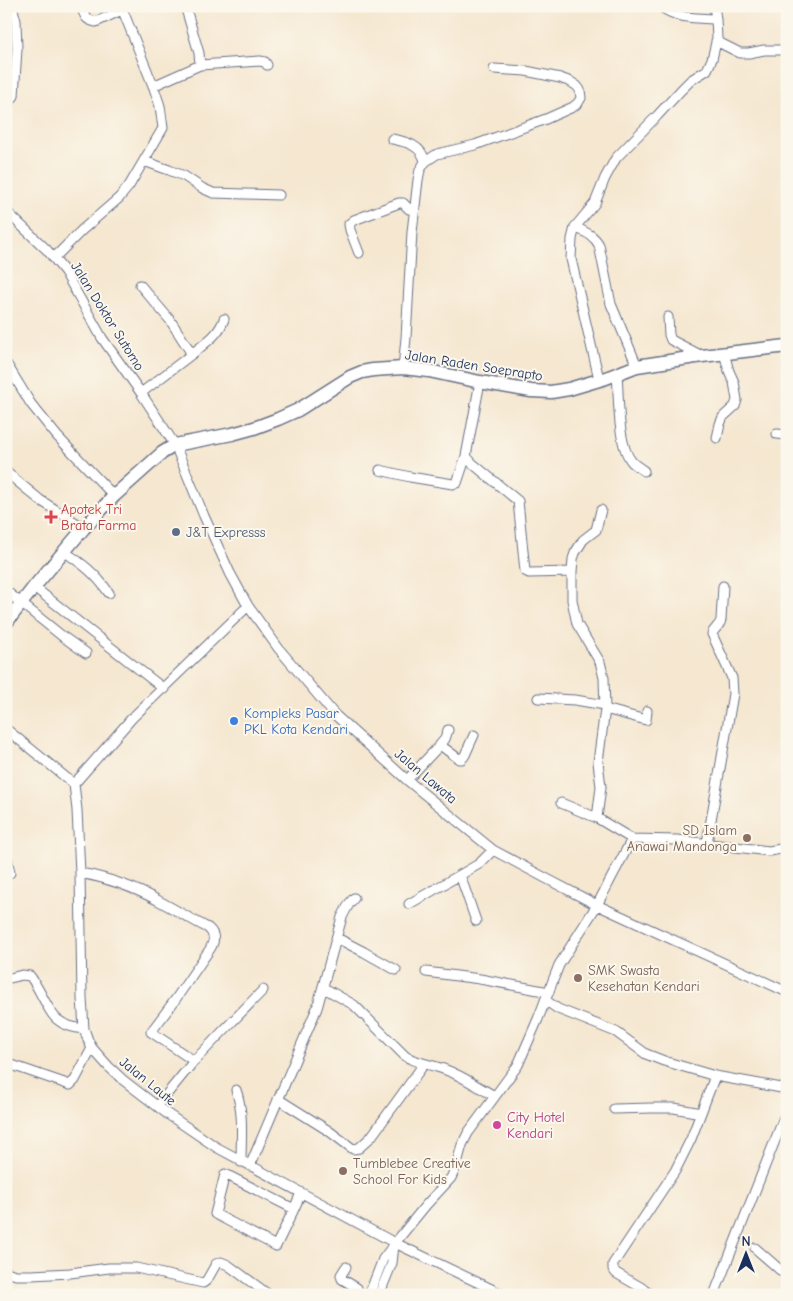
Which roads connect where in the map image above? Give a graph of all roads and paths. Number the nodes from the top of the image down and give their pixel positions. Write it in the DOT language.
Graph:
graph roads {
  1 [pos="12,6"];
  2 [pos="81,6"];
  3 [pos="660,6"];
  4 [pos="714,6"];
  5 [pos="121,8"];
  6 [pos="186,9"];
  7 [pos="716,19"];
  8 [pos="716,41"];
  9 [pos="787,50"];
  10 [pos="200,65"];
  11 [pos="267,65"];
  12 [pos="494,69"];
  13 [pos="152,86"];
  14 [pos="6,105"];
  15 [pos="392,139"];
  16 [pos="144,161"];
  17 [pos="425,162"];
  18 [pos="279,195"];
  19 [pos="414,210"];
  20 [pos="7,214"];
  21 [pos="575,227"];
  22 [pos="359,253"];
  23 [pos="54,258"];
  24 [pos="140,285"];
  25 [pos="668,317"];
  26 [pos="224,319"];
  27 [pos="787,346"];
  28 [pos="192,354"];
  29 [pos="724,354"];
  30 [pos="702,356"];
  31 [pos="6,363"];
  32 [pos="637,366"];
  33 [pos="403,368"];
  34 [pos="617,374"];
  35 [pos="599,379"];
  36 [pos="480,382"];
  37 [pos="142,394"];
  38 [pos="717,438"];
  39 [pos="175,445"];
  40 [pos="466,456"];
  41 [pos="380,470"];
  42 [pos="644,471"];
  43 [pos="6,472"];
  44 [pos="114,496"];
  45 [pos="601,510"];
  46 [pos="84,528"];
  47 [pos="65,552"];
  48 [pos="572,572"];
  49 [pos="722,586"];
  50 [pos="34,587"];
  51 [pos="6,591"];
  52 [pos="109,593"];
  53 [pos="21,603"];
  54 [pos="248,606"];
  55 [pos="6,623"];
  56 [pos="86,653"];
  57 [pos="164,688"];
  58 [pos="538,698"];
  59 [pos="605,707"];
  60 [pos="647,711"];
  61 [pos="6,729"];
  62 [pos="448,730"];
  63 [pos="474,734"];
  64 [pos="440,745"];
  65 [pos="407,780"];
  66 [pos="74,784"];
  67 [pos="561,803"];
  68 [pos="597,818"];
  69 [pos="632,839"];
  70 [pos="707,843"];
  71 [pos="787,848"];
  72 [pos="493,850"];
  73 [pos="6,853"];
  74 [pos="10,873"];
  75 [pos="80,873"];
  76 [pos="460,875"];
  77 [pos="354,898"];
  78 [pos="409,904"];
  79 [pos="597,905"];
  80 [pos="476,921"];
  81 [pos="337,938"];
  82 [pos="396,970"];
  83 [pos="426,972"];
  84 [pos="6,979"];
  85 [pos="324,988"];
  86 [pos="263,990"];
  87 [pos="787,992"];
  88 [pos="547,996"];
  89 [pos="84,1029"];
  90 [pos="92,1048"];
  91 [pos="194,1060"];
  92 [pos="6,1062"];
  93 [pos="424,1064"];
  94 [pos="715,1076"];
  95 [pos="787,1089"];
  96 [pos="236,1090"];
  97 [pos="495,1096"];
  98 [pos="278,1099"];
  99 [pos="157,1106"];
  100 [pos="614,1109"];
  101 [pos="787,1110"];
  102 [pos="701,1113"];
  103 [pos="245,1164"];
  104 [pos="297,1191"];
  105 [pos="285,1205"];
  106 [pos="294,1209"];
  107 [pos="394,1243"];
  108 [pos="755,1248"];
  109 [pos="346,1267"];
  110 [pos="6,1272"];
  111 [pos="787,1276"];
  112 [pos="269,1295"];
  113 [pos="359,1295"];
  114 [pos="368,1295"];
  115 [pos="379,1295"];
  116 [pos="504,1295"];
  117 [pos="651,1295"];
  118 [pos="714,1295"];
  1 -- 14 [label="street"];
  2 -- 5 [label="street"];
  3 -- 7 [label="street"];
  4 -- 7 [label="street"];
  5 -- 13 [label="street"];
  6 -- 10 [label="street"];
  7 -- 8 [label="street"];
  8 -- 9 [label="street"];
  8 -- 21 [label="street"];
  10 -- 11 [label="street"];
  10 -- 13 [label="street"];
  12 -- 17 [label="street"];
  13 -- 16 [label="street"];
  15 -- 17 [label="street"];
  16 -- 18 [label="street"];
  16 -- 23 [label="street"];
  17 -- 19 [label="street"];
  19 -- 22 [label="street"];
  19 -- 33 [label="street"];
  20 -- 23 [label="street, Jalan Doktor Sutomo"];
  21 -- 32 [label="street"];
  21 -- 35 [label="street"];
  23 -- 37 [label="street, Jalan Doktor Sutomo"];
  24 -- 28 [label="street"];
  25 -- 30 [label="street"];
  26 -- 28 [label="street"];
  27 -- 29 [label="highway, Jalan Raden Soeprapto"];
  28 -- 37 [label="street"];
  29 -- 30 [label="highway, Jalan Raden Soeprapto"];
  29 -- 38 [label="street"];
  30 -- 32 [label="highway, Jalan Raden Soeprapto"];
  31 -- 44 [label="street"];
  32 -- 34 [label="highway, Jalan Raden Soeprapto"];
  33 -- 36 [label="highway, Jalan Raden Soeprapto"];
  33 -- 39 [label="highway, Jalan Raden Soeprapto"];
  34 -- 35 [label="highway, Jalan Raden Soeprapto"];
  34 -- 42 [label="street"];
  35 -- 36 [label="highway, Jalan Raden Soeprapto"];
  36 -- 40 [label="street"];
  37 -- 39 [label="street, Jalan Doktor Sutomo"];
  39 -- 44 [label="highway, Jalan Raden Soeprapto"];
  39 -- 54 [label="street, Jalan Lawata"];
  40 -- 41 [label="street"];
  40 -- 48 [label="street"];
  43 -- 46 [label="street"];
  44 -- 46 [label="highway, Jalan Raden Soeprapto"];
  45 -- 48 [label="street"];
  46 -- 47 [label="highway, Jalan Raden Soeprapto"];
  47 -- 50 [label="highway, Jalan Raden Soeprapto"];
  47 -- 52 [label="street"];
  48 -- 59 [label="street"];
  49 -- 70 [label="street"];
  50 -- 53 [label="highway, Jalan Raden Soeprapto"];
  50 -- 57 [label="street"];
  51 -- 53 [label="street"];
  53 -- 55 [label="highway, Jalan Raden Soeprapto"];
  53 -- 56 [label="street"];
  54 -- 57 [label="street"];
  54 -- 65 [label="street, Jalan Lawata"];
  57 -- 66 [label="street"];
  58 -- 59 [label="street"];
  59 -- 60 [label="street"];
  59 -- 68 [label="street"];
  61 -- 66 [label="street"];
  62 -- 64 [label="street"];
  63 -- 64 [label="street"];
  64 -- 65 [label="street"];
  65 -- 72 [label="street, Jalan Lawata"];
  66 -- 75 [label="street, Jalan Laute"];
  67 -- 68 [label="street"];
  68 -- 69 [label="street"];
  69 -- 70 [label="street"];
  69 -- 79 [label="street"];
  70 -- 71 [label="street"];
  72 -- 76 [label="street"];
  72 -- 79 [label="street, Jalan Lawata"];
  73 -- 74 [label="street"];
  75 -- 89 [label="street, Jalan Laute"];
  75 -- 91 [label="street"];
  76 -- 78 [label="street"];
  76 -- 80 [label="street"];
  77 -- 81 [label="street"];
  79 -- 87 [label="street, Jalan Lawata"];
  79 -- 88 [label="street"];
  81 -- 82 [label="street"];
  81 -- 85 [label="street"];
  83 -- 88 [label="street"];
  84 -- 89 [label="street"];
  85 -- 93 [label="street"];
  85 -- 98 [label="street"];
  86 -- 91 [label="street"];
  88 -- 94 [label="street"];
  88 -- 97 [label="street"];
  89 -- 90 [label="street, Jalan Laute"];
  90 -- 92 [label="street"];
  90 -- 99 [label="street, Jalan Laute"];
  91 -- 99 [label="street"];
  93 -- 97 [label="street"];
  93 -- 98 [label="street"];
  94 -- 95 [label="street"];
  94 -- 102 [label="street"];
  96 -- 103 [label="street"];
  97 -- 107 [label="street"];
  98 -- 103 [label="street"];
  99 -- 103 [label="street, Jalan Laute"];
  100 -- 102 [label="street"];
  101 -- 118 [label="street"];
  102 -- 117 [label="street"];
  103 -- 104 [label="street, Jalan Laute"];
  104 -- 105 [label="street"];
  104 -- 106 [label="street"];
  104 -- 107 [label="street, Jalan Laute"];
  105 -- 106 [label="street"];
  105 -- 106 [label="street"];
  107 -- 114 [label="street"];
  107 -- 115 [label="street"];
  107 -- 116 [label="street, Jalan Laute"];
  108 -- 111 [label="street"];
  109 -- 113 [label="street"];
  110 -- 112 [label="street"];
}
